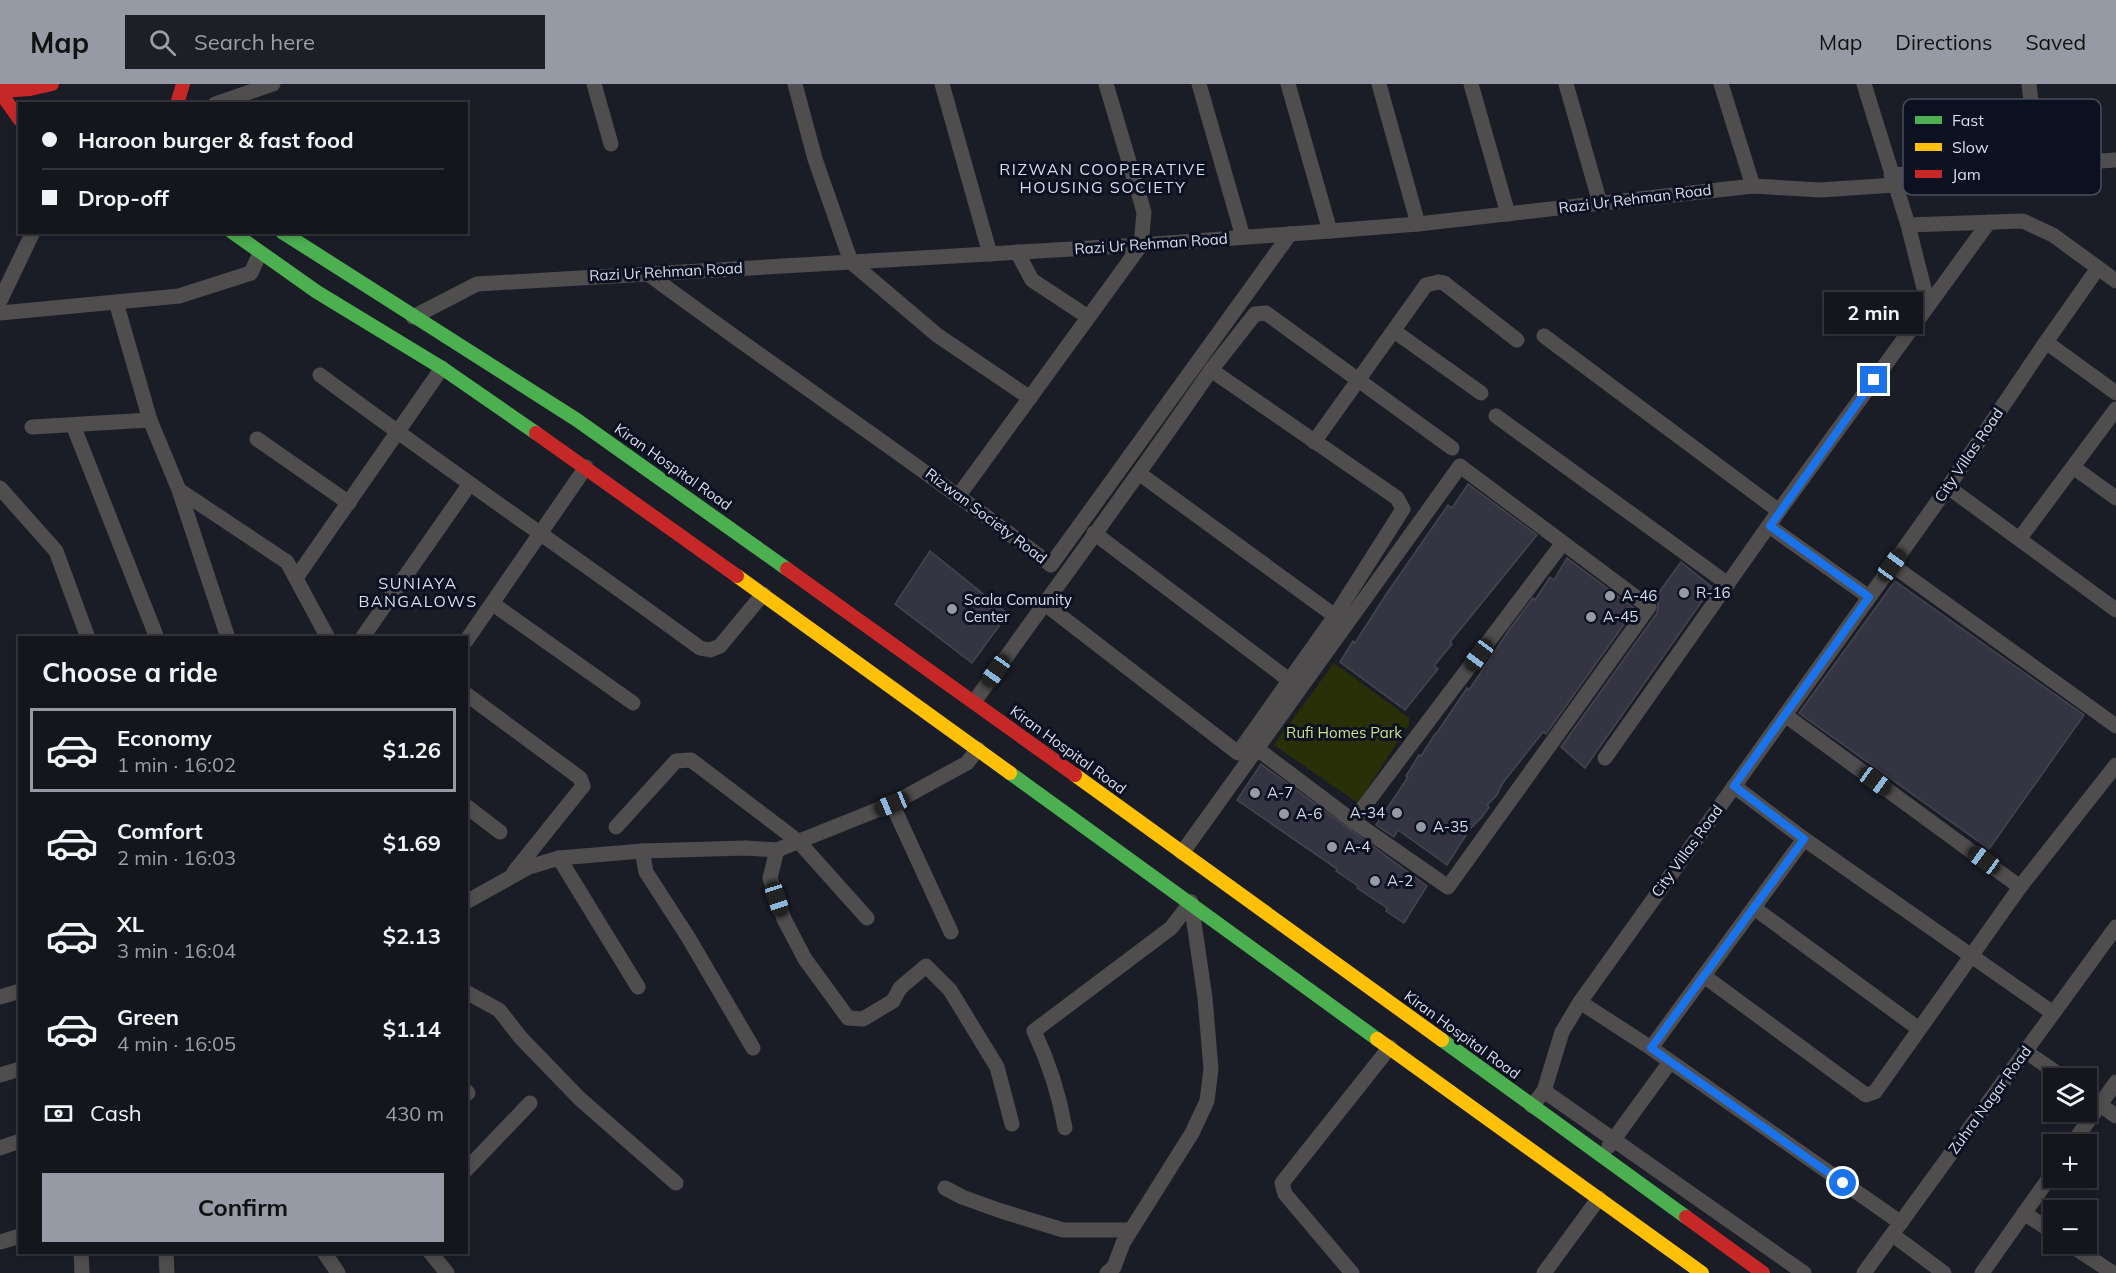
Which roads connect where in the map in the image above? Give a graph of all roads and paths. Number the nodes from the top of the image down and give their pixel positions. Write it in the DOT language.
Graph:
graph roads {
  1 [pos="52,84"];
  2 [pos="183,84"];
  3 [pos="273,84"];
  4 [pos="594,84"];
  5 [pos="795,84"];
  6 [pos="942,84"];
  7 [pos="1106,84"];
  8 [pos="1199,84"];
  9 [pos="1288,84"];
  10 [pos="1379,84"];
  11 [pos="1471,84"];
  12 [pos="1566,84"];
  13 [pos="1721,84"];
  14 [pos="1864,84"];
  15 [pos="2029,84"];
  16 [pos="0,92"];
  17 [pos="2031,99"];
  18 [pos="178,102"];
  19 [pos="221,102"];
  20 [pos="18,117"];
  21 [pos="611,144"];
  22 [pos="2116,160"];
  23 [pos="2101,161"];
  24 [pos="1903,179"];
  25 [pos="1893,180"];
  26 [pos="1753,186"];
  27 [pos="1600,203"];
  28 [pos="1508,214"];
  29 [pos="1989,222"];
  30 [pos="1418,224"];
  31 [pos="1908,225"];
  32 [pos="1330,231"];
  33 [pos="32,234"];
  34 [pos="235,234"];
  35 [pos="285,234"];
  36 [pos="1290,234"];
  37 [pos="1243,237"];
  38 [pos="1141,245"];
  39 [pos="1017,252"];
  40 [pos="260,253"];
  41 [pos="990,254"];
  42 [pos="851,262"];
  43 [pos="2098,268"];
  44 [pos="647,273"];
  45 [pos="2116,281"];
  46 [pos="0,301"];
  47 [pos="116,302"];
  48 [pos="1928,304"];
  49 [pos="0,313"];
  50 [pos="413,317"];
  51 [pos="1088,317"];
  52 [pos="1394,332"];
  53 [pos="1544,336"];
  54 [pos="1517,340"];
  55 [pos="2046,342"];
  56 [pos="442,368"];
  57 [pos="1211,370"];
  58 [pos="320,375"];
  59 [pos="1358,381"];
  60 [pos="1481,393"];
  61 [pos="2116,393"];
  62 [pos="1030,398"];
  63 [pos="2116,410"];
  64 [pos="1496,416"];
  65 [pos="150,420"];
  66 [pos="73,425"];
  67 [pos="32,427"];
  68 [pos="397,433"];
  69 [pos="567,434"];
  70 [pos="257,439"];
  71 [pos="1314,442"];
  72 [pos="1452,448"];
  73 [pos="586,467"];
  74 [pos="2073,467"];
  75 [pos="1140,474"];
  76 [pos="469,485"];
  77 [pos="1948,487"];
  78 [pos="0,488"];
  79 [pos="178,490"];
  80 [pos="959,495"];
  81 [pos="2116,498"];
  82 [pos="349,502"];
  83 [pos="1779,511"];
  84 [pos="1770,526"];
  85 [pos="542,533"];
  86 [pos="1094,533"];
  87 [pos="2020,538"];
  88 [pos="1562,544"];
  89 [pos="1892,565"];
  90 [pos="296,578"];
  91 [pos="1728,584"];
  92 [pos="763,594"];
  93 [pos="1869,597"];
  94 [pos="493,604"];
  95 [pos="1045,604"];
  96 [pos="2116,610"];
  97 [pos="1335,615"];
  98 [pos="87,636"];
  99 [pos="156,636"];
  100 [pos="227,636"];
  101 [pos="327,636"];
  102 [pos="363,636"];
  103 [pos="468,638"];
  104 [pos="1289,680"];
  105 [pos="468,695"];
  106 [pos="974,702"];
  107 [pos="633,703"];
  108 [pos="1785,716"];
  109 [pos="2116,726"];
  110 [pos="1256,748"];
  111 [pos="978,749"];
  112 [pos="1605,758"];
  113 [pos="2116,765"];
  114 [pos="1734,786"];
  115 [pos="892,804"];
  116 [pos="468,808"];
  117 [pos="1353,821"];
  118 [pos="616,827"];
  119 [pos="500,832"];
  120 [pos="1804,839"];
  121 [pos="799,842"];
  122 [pos="777,850"];
  123 [pos="642,851"];
  124 [pos="1182,854"];
  125 [pos="559,858"];
  126 [pos="508,879"];
  127 [pos="2020,886"];
  128 [pos="468,898"];
  129 [pos="1191,902"];
  130 [pos="1754,908"];
  131 [pos="867,918"];
  132 [pos="2116,927"];
  133 [pos="951,932"];
  134 [pos="1970,956"];
  135 [pos="1704,976"];
  136 [pos="638,987"];
  137 [pos="18,992"];
  138 [pos="468,993"];
  139 [pos="0,997"];
  140 [pos="1580,1002"];
  141 [pos="2053,1013"];
  142 [pos="1919,1029"];
  143 [pos="1389,1047"];
  144 [pos="753,1048"];
  145 [pos="1651,1048"];
  146 [pos="2025,1050"];
  147 [pos="1670,1062"];
  148 [pos="2050,1068"];
  149 [pos="18,1070"];
  150 [pos="0,1075"];
  151 [pos="2116,1082"];
  152 [pos="1544,1091"];
  153 [pos="530,1103"];
  154 [pos="2097,1103"];
  155 [pos="2100,1105"];
  156 [pos="1532,1106"];
  157 [pos="2116,1116"];
  158 [pos="1012,1124"];
  159 [pos="1065,1128"];
  160 [pos="2079,1134"];
  161 [pos="1613,1140"];
  162 [pos="18,1142"];
  163 [pos="0,1148"];
  164 [pos="1602,1156"];
  165 [pos="468,1168"];
  166 [pos="676,1182"];
  167 [pos="2043,1186"];
  168 [pos="945,1188"];
  169 [pos="1599,1198"];
  170 [pos="2024,1213"];
  171 [pos="2043,1226"];
  172 [pos="1897,1229"];
  173 [pos="1131,1230"];
  174 [pos="18,1237"];
  175 [pos="0,1242"];
  176 [pos="81,1254"];
  177 [pos="166,1254"];
  178 [pos="325,1254"];
  179 [pos="432,1254"];
  180 [pos="2084,1254"];
  181 [pos="82,1273"];
  182 [pos="167,1273"];
  183 [pos="338,1273"];
  184 [pos="447,1273"];
  185 [pos="1107,1273"];
  186 [pos="1352,1273"];
  187 [pos="1544,1273"];
  188 [pos="1702,1273"];
  189 [pos="1763,1273"];
  190 [pos="1804,1273"];
  191 [pos="1864,1273"];
  192 [pos="1944,1273"];
  193 [pos="1982,1273"];
  194 [pos="2113,1273"];
  1 -- 16 [label="main road"];
  2 -- 18 [label="main road"];
  3 -- 19 [label="street"];
  4 -- 21 [label="street"];
  5 -- 42 [label="street"];
  6 -- 41 [label="street"];
  7 -- 38 [label="street"];
  8 -- 37 [label="street"];
  9 -- 32 [label="street"];
  10 -- 30 [label="street"];
  11 -- 28 [label="street"];
  12 -- 27 [label="street"];
  13 -- 26 [label="street"];
  14 -- 25 [label="street"];
  15 -- 17 [label="street"];
  16 -- 20 [label="main road"];
  22 -- 23 [label="street, Razi Ur Rehman Road"];
  24 -- 25 [label="street, Razi Ur Rehman Road"];
  25 -- 26 [label="street, Razi Ur Rehman Road"];
  25 -- 31 [label="street"];
  26 -- 27 [label="street, Razi Ur Rehman Road"];
  27 -- 28 [label="street, Razi Ur Rehman Road"];
  28 -- 30 [label="street, Razi Ur Rehman Road"];
  29 -- 31 [label="street"];
  29 -- 43 [label="street"];
  29 -- 48 [label="street"];
  30 -- 32 [label="street, Razi Ur Rehman Road"];
  31 -- 48 [label="street"];
  32 -- 36 [label="street, Razi Ur Rehman Road"];
  33 -- 46 [label="street"];
  34 -- 40 [label="main road, Kiran Hospital Road"];
  35 -- 50 [label="main road, Kiran Hospital Road"];
  36 -- 37 [label="street, Razi Ur Rehman Road"];
  36 -- 80 [label="street, Rizwan Society Road"];
  37 -- 38 [label="street, Razi Ur Rehman Road"];
  38 -- 39 [label="street, Razi Ur Rehman Road"];
  38 -- 51 [label="street"];
  39 -- 41 [label="street, Razi Ur Rehman Road"];
  39 -- 51 [label="street"];
  40 -- 47 [label="street"];
  40 -- 56 [label="main road, Kiran Hospital Road"];
  41 -- 42 [label="street, Razi Ur Rehman Road"];
  42 -- 44 [label="street, Razi Ur Rehman Road"];
  42 -- 62 [label="street"];
  43 -- 45 [label="street"];
  43 -- 55 [label="street, City Villas Road"];
  44 -- 50 [label="street, Razi Ur Rehman Road"];
  44 -- 80 [label="street, Rizwan Society Road"];
  47 -- 49 [label="street"];
  47 -- 65 [label="street"];
  48 -- 83 [label="street"];
  50 -- 69 [label="main road, Kiran Hospital Road"];
  51 -- 62 [label="street"];
  52 -- 54 [label="street"];
  52 -- 59 [label="street"];
  52 -- 60 [label="street"];
  53 -- 83 [label="street"];
  55 -- 61 [label="street"];
  55 -- 77 [label="street, City Villas Road"];
  56 -- 68 [label="street"];
  56 -- 69 [label="main road, Kiran Hospital Road"];
  57 -- 59 [label="street"];
  57 -- 71 [label="street"];
  57 -- 75 [label="street"];
  58 -- 68 [label="street"];
  59 -- 71 [label="street"];
  59 -- 72 [label="street"];
  62 -- 80 [label="street"];
  63 -- 74 [label="street"];
  64 -- 91 [label="street"];
  65 -- 66 [label="street"];
  65 -- 79 [label="street"];
  66 -- 67 [label="street"];
  66 -- 99 [label="street"];
  68 -- 76 [label="street"];
  68 -- 82 [label="street"];
  69 -- 73 [label="main road, Kiran Hospital Road"];
  69 -- 106 [label="main road, Kiran Hospital Road"];
  70 -- 82 [label="street"];
  71 -- 97 [label="street"];
  73 -- 85 [label="street"];
  73 -- 92 [label="main road, Kiran Hospital Road"];
  74 -- 81 [label="street"];
  74 -- 87 [label="street"];
  75 -- 86 [label="street"];
  75 -- 97 [label="street"];
  76 -- 85 [label="street"];
  76 -- 102 [label="street"];
  77 -- 87 [label="street"];
  77 -- 89 [label="street, City Villas Road"];
  78 -- 98 [label="street"];
  79 -- 90 [label="street"];
  79 -- 100 [label="street"];
  82 -- 90 [label="street"];
  83 -- 84 [label="street"];
  84 -- 91 [label="street"];
  84 -- 93 [label="street"];
  85 -- 92 [label="street"];
  85 -- 94 [label="street"];
  86 -- 95 [label="street"];
  86 -- 104 [label="street"];
  87 -- 96 [label="street"];
  88 -- 110 [label="street"];
  88 -- 117 [label="street"];
  88 -- 117 [label="street"];
  89 -- 93 [label="street, City Villas Road"];
  89 -- 109 [label="street"];
  90 -- 101 [label="street"];
  91 -- 112 [label="street"];
  92 -- 111 [label="main road, Kiran Hospital Road"];
  93 -- 108 [label="street, City Villas Road"];
  94 -- 103 [label="street"];
  94 -- 107 [label="street"];
  95 -- 104 [label="street"];
  95 -- 106 [label="street"];
  97 -- 104 [label="street"];
  105 -- 126 [label="street"];
  106 -- 124 [label="main road, Kiran Hospital Road"];
  108 -- 114 [label="street, City Villas Road"];
  108 -- 127 [label="street"];
  110 -- 117 [label="street"];
  110 -- 124 [label="street"];
  111 -- 115 [label="street"];
  111 -- 129 [label="main road, Kiran Hospital Road"];
  113 -- 127 [label="street"];
  114 -- 120 [label="street"];
  114 -- 140 [label="street, City Villas Road"];
  115 -- 121 [label="street"];
  115 -- 133 [label="street"];
  116 -- 119 [label="street"];
  118 -- 121 [label="street"];
  120 -- 130 [label="street"];
  120 -- 134 [label="street"];
  121 -- 122 [label="street"];
  121 -- 131 [label="street"];
  122 -- 123 [label="street"];
  122 -- 158 [label="street"];
  123 -- 125 [label="street"];
  123 -- 144 [label="street"];
  124 -- 156 [label="main road, Kiran Hospital Road"];
  125 -- 126 [label="street"];
  125 -- 136 [label="street"];
  126 -- 128 [label="street"];
  127 -- 134 [label="street"];
  129 -- 143 [label="main road, Kiran Hospital Road"];
  129 -- 159 [label="street"];
  129 -- 173 [label="street"];
  130 -- 135 [label="street"];
  130 -- 142 [label="street"];
  132 -- 141 [label="street, Zuhra Nagar Road"];
  134 -- 141 [label="street"];
  134 -- 142 [label="street"];
  135 -- 142 [label="street"];
  135 -- 145 [label="street"];
  137 -- 139 [label="street"];
  138 -- 166 [label="street"];
  140 -- 145 [label="street"];
  140 -- 152 [label="street, City Villas Road"];
  141 -- 146 [label="street, Zuhra Nagar Road"];
  143 -- 169 [label="main road, Kiran Hospital Road"];
  143 -- 186 [label="street"];
  145 -- 147 [label="street"];
  146 -- 148 [label="street"];
  146 -- 172 [label="street, Zuhra Nagar Road"];
  147 -- 161 [label="street"];
  147 -- 172 [label="street"];
  149 -- 150 [label="street"];
  151 -- 155 [label="street"];
  152 -- 156 [label="street"];
  152 -- 161 [label="street"];
  153 -- 165 [label="street"];
  154 -- 155 [label="street"];
  155 -- 157 [label="street"];
  155 -- 160 [label="street"];
  156 -- 164 [label="main road, Kiran Hospital Road"];
  161 -- 164 [label="street"];
  161 -- 190 [label="street"];
  162 -- 163 [label="street"];
  164 -- 189 [label="main road, Kiran Hospital Road"];
  167 -- 170 [label="street"];
  168 -- 173 [label="street"];
  169 -- 187 [label="street"];
  169 -- 188 [label="main road, Kiran Hospital Road"];
  170 -- 171 [label="street"];
  170 -- 193 [label="street"];
  172 -- 191 [label="street, Zuhra Nagar Road"];
  172 -- 192 [label="street"];
  173 -- 185 [label="street"];
  174 -- 175 [label="street"];
  176 -- 181 [label="street"];
  177 -- 182 [label="street"];
  178 -- 183 [label="street"];
  179 -- 184 [label="street"];
  180 -- 194 [label="street"];
}
